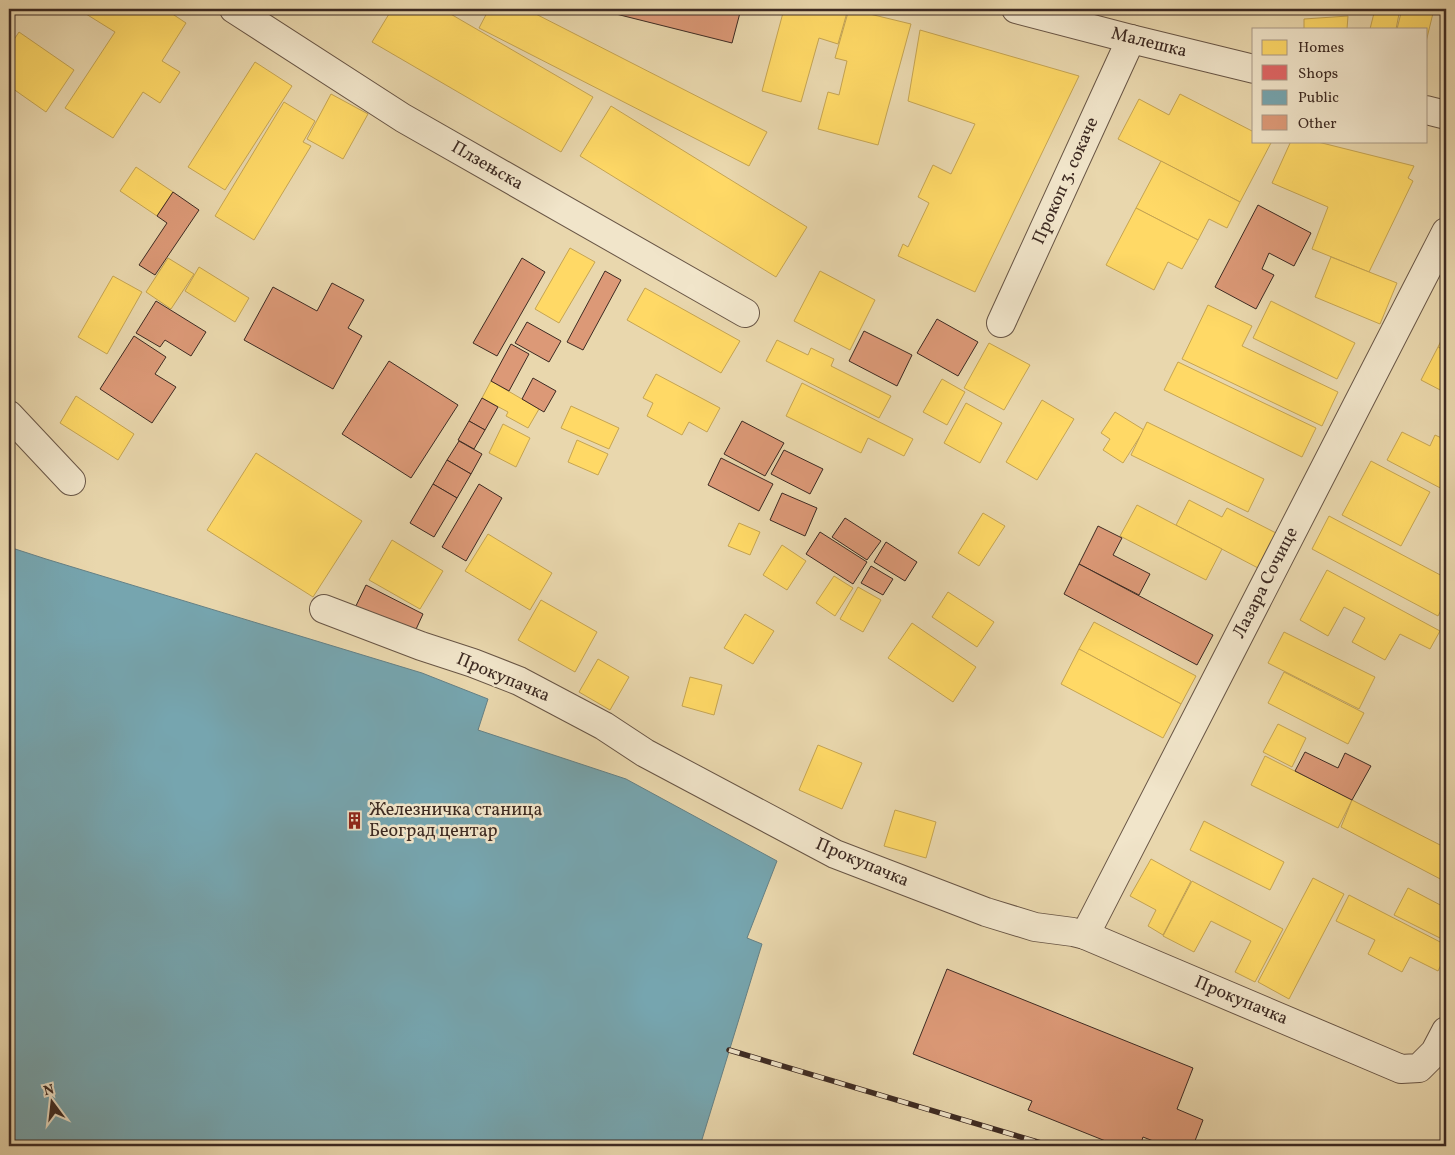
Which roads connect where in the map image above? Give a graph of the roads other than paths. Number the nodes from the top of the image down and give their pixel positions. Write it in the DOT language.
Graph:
graph roads {
  1 [pos="234,9"];
  2 [pos="1016,9"];
  3 [pos="1130,39"];
  4 [pos="1252,69"];
  5 [pos="1428,110"];
  6 [pos="1446,115"];
  7 [pos="1446,232"];
  8 [pos="745,313"];
  9 [pos="1002,323"];
  10 [pos="9,415"];
  11 [pos="71,481"];
  12 [pos="324,609"];
  13 [pos="1085,935"];
  14 [pos="1446,1031"];
  1 -- 8 [label="street, Плзењска"];
  2 -- 3 [label="street, Малешка"];
  3 -- 4 [label="street, Малешка"];
  3 -- 9 [label="street, Прокоп 3. сокаче"];
  5 -- 6 [label="street"];
  7 -- 13 [label="street, Лазара Сочице"];
  10 -- 11 [label="street"];
  12 -- 13 [label="street, Прокупачка"];
  13 -- 14 [label="street, Прокупачка"];
}
